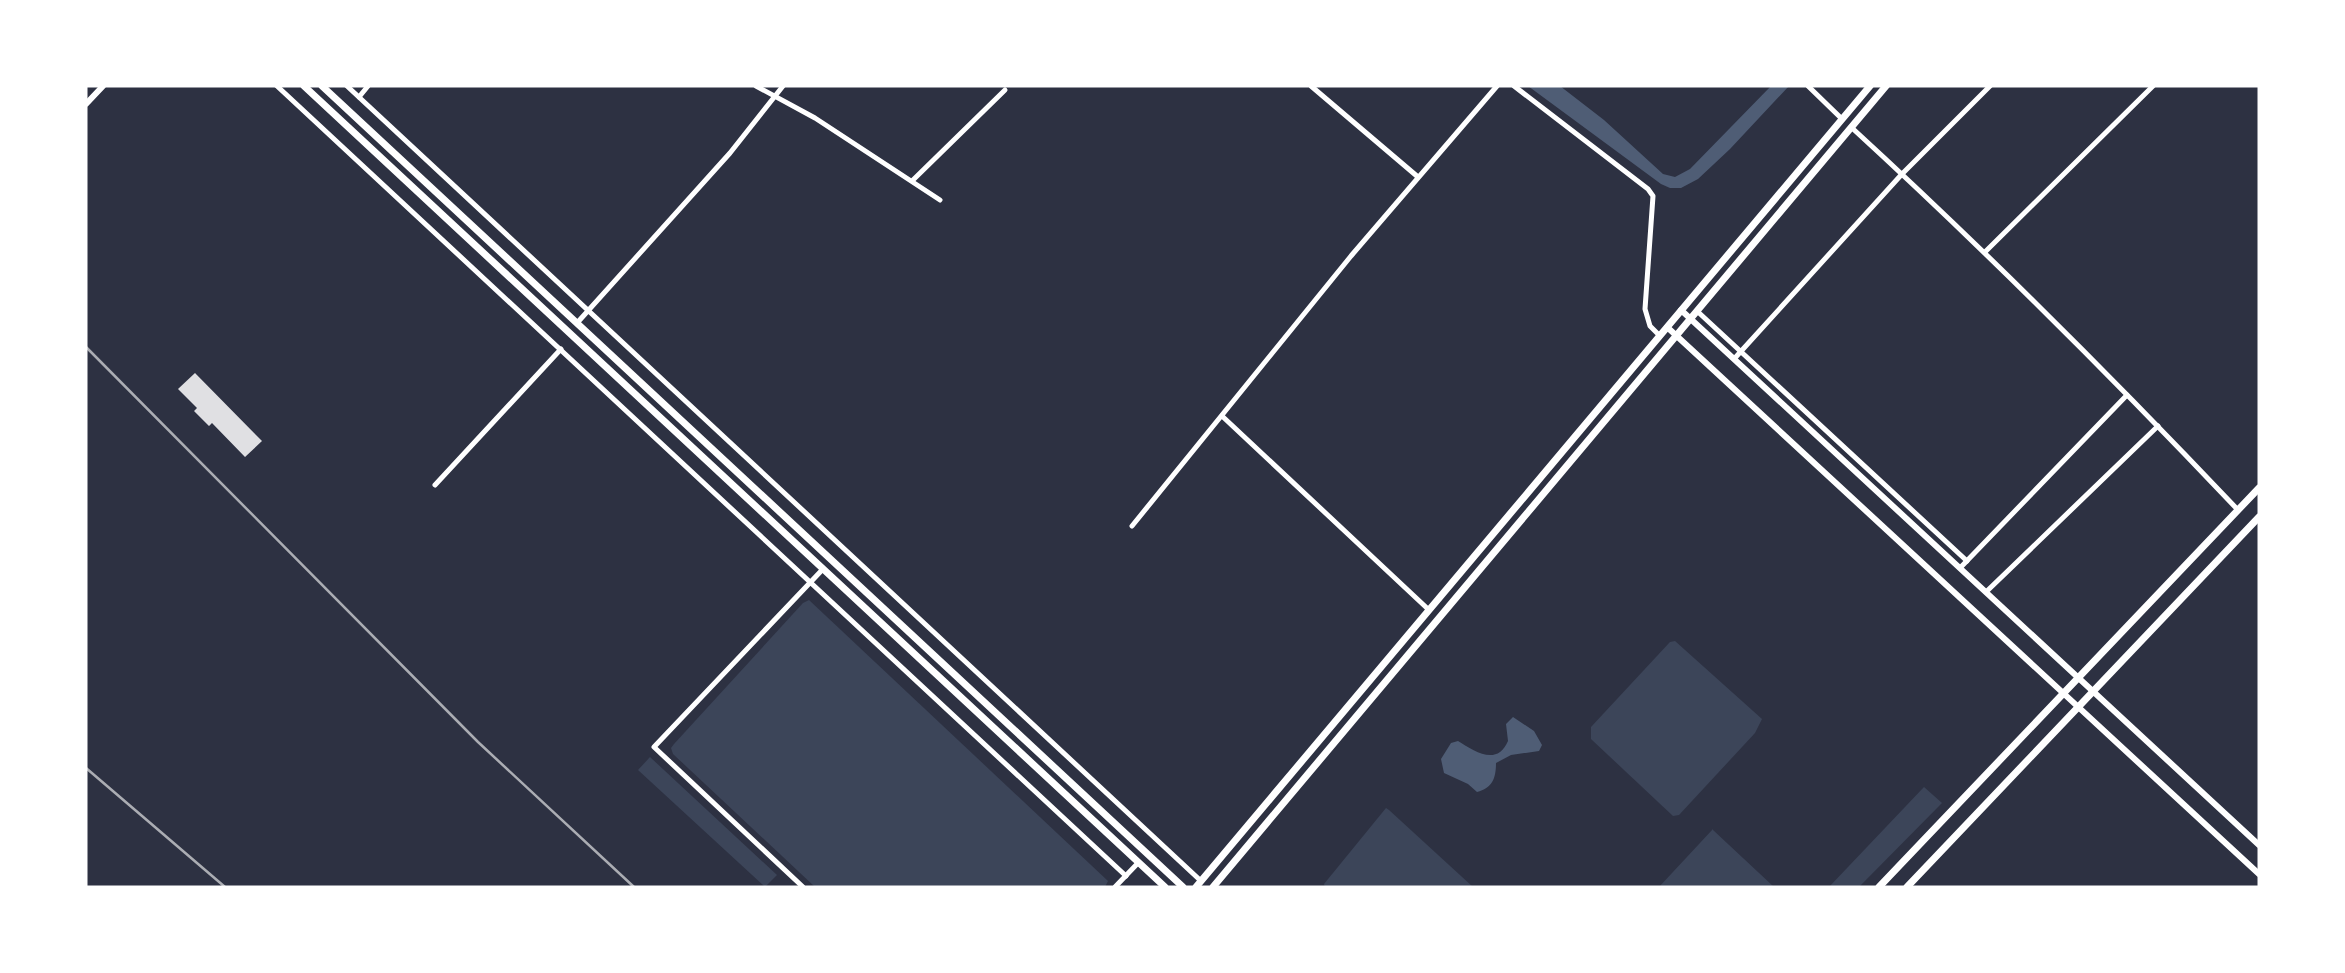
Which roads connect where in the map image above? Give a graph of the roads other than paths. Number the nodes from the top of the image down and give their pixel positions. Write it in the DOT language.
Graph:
graph roads {
  1 [pos="103,86"];
  2 [pos="277,86"];
  3 [pos="304,86"];
  4 [pos="323,86"];
  5 [pos="347,86"];
  6 [pos="368,86"];
  7 [pos="756,86"];
  8 [pos="783,86"];
  9 [pos="1311,86"];
  10 [pos="1497,86"];
  11 [pos="1514,86"];
  12 [pos="1808,86"];
  13 [pos="1870,86"];
  14 [pos="1886,86"];
  15 [pos="1990,86"];
  16 [pos="2153,86"];
  17 [pos="1005,90"];
  18 [pos="774,96"];
  19 [pos="359,97"];
  20 [pos="86,104"];
  21 [pos="1842,119"];
  22 [pos="1852,127"];
  23 [pos="1902,174"];
  24 [pos="1418,177"];
  25 [pos="912,180"];
  26 [pos="940,201"];
  27 [pos="1985,252"];
  28 [pos="1681,310"];
  29 [pos="588,311"];
  30 [pos="1697,311"];
  31 [pos="1690,319"];
  32 [pos="577,323"];
  33 [pos="1667,327"];
  34 [pos="1660,335"];
  35 [pos="1676,336"];
  36 [pos="561,349"];
  37 [pos="1741,351"];
  38 [pos="1734,359"];
  39 [pos="2127,395"];
  40 [pos="1222,416"];
  41 [pos="2158,426"];
  42 [pos="435,485"];
  43 [pos="2259,488"];
  44 [pos="2238,510"];
  45 [pos="2259,517"];
  46 [pos="1132,526"];
  47 [pos="1967,561"];
  48 [pos="1960,568"];
  49 [pos="823,569"];
  50 [pos="811,582"];
  51 [pos="1986,592"];
  52 [pos="1429,610"];
  53 [pos="2078,678"];
  54 [pos="2093,691"];
  55 [pos="2064,694"];
  56 [pos="2078,707"];
  57 [pos="2259,845"];
  58 [pos="1138,863"];
  59 [pos="2259,874"];
  60 [pos="1126,876"];
  61 [pos="1198,884"];
  62 [pos="803,887"];
  63 [pos="1115,887"];
  64 [pos="1165,887"];
  65 [pos="1183,887"];
  66 [pos="1213,887"];
  67 [pos="1879,887"];
  68 [pos="1907,887"];
  1 -- 20 [label="street"];
  2 -- 36 [label="street"];
  3 -- 49 [label="main road"];
  4 -- 32 [label="main road"];
  5 -- 19 [label="street"];
  6 -- 19 [label="street"];
  7 -- 18 [label="street"];
  8 -- 18 [label="street"];
  9 -- 24 [label="street"];
  10 -- 24 [label="street"];
  11 -- 34 [label="street"];
  12 -- 21 [label="street"];
  13 -- 21 [label="main road"];
  14 -- 22 [label="main road"];
  15 -- 23 [label="street"];
  16 -- 27 [label="street"];
  17 -- 25 [label="street"];
  18 -- 25 [label="street"];
  18 -- 29 [label="street"];
  19 -- 29 [label="street"];
  21 -- 28 [label="main road"];
  22 -- 23 [label="street"];
  22 -- 30 [label="main road"];
  23 -- 27 [label="street"];
  23 -- 37 [label="street"];
  24 -- 40 [label="street"];
  25 -- 26 [label="street"];
  27 -- 39 [label="street"];
  28 -- 31 [label="street"];
  28 -- 33 [label="main road"];
  29 -- 32 [label="street"];
  29 -- 61 [label="street"];
  30 -- 31 [label="main road"];
  30 -- 37 [label="street"];
  31 -- 35 [label="main road"];
  31 -- 38 [label="street"];
  32 -- 65 [label="main road"];
  33 -- 34 [label="main road"];
  33 -- 35 [label="street"];
  34 -- 52 [label="main road"];
  35 -- 55 [label="street"];
  35 -- 66 [label="main road"];
  36 -- 42 [label="street"];
  36 -- 50 [label="street"];
  37 -- 38 [label="street"];
  37 -- 47 [label="street"];
  38 -- 48 [label="street"];
  39 -- 41 [label="street"];
  39 -- 47 [label="street"];
  40 -- 46 [label="street"];
  40 -- 52 [label="street"];
  41 -- 44 [label="street"];
  41 -- 51 [label="street"];
  43 -- 44 [label="main road"];
  44 -- 53 [label="main road"];
  45 -- 54 [label="main road"];
  47 -- 48 [label="street"];
  48 -- 51 [label="street"];
  49 -- 50 [label="street"];
  49 -- 58 [label="main road"];
  50 -- 60 [label="street"];
  50 -- 62 [label="street"];
  51 -- 53 [label="street"];
  52 -- 61 [label="main road"];
  53 -- 54 [label="street"];
  53 -- 55 [label="main road"];
  54 -- 56 [label="main road"];
  54 -- 57 [label="street"];
  55 -- 56 [label="street"];
  55 -- 67 [label="main road"];
  56 -- 59 [label="street"];
  56 -- 68 [label="main road"];
  58 -- 60 [label="street"];
  58 -- 64 [label="main road"];
  60 -- 63 [label="street"];
}
